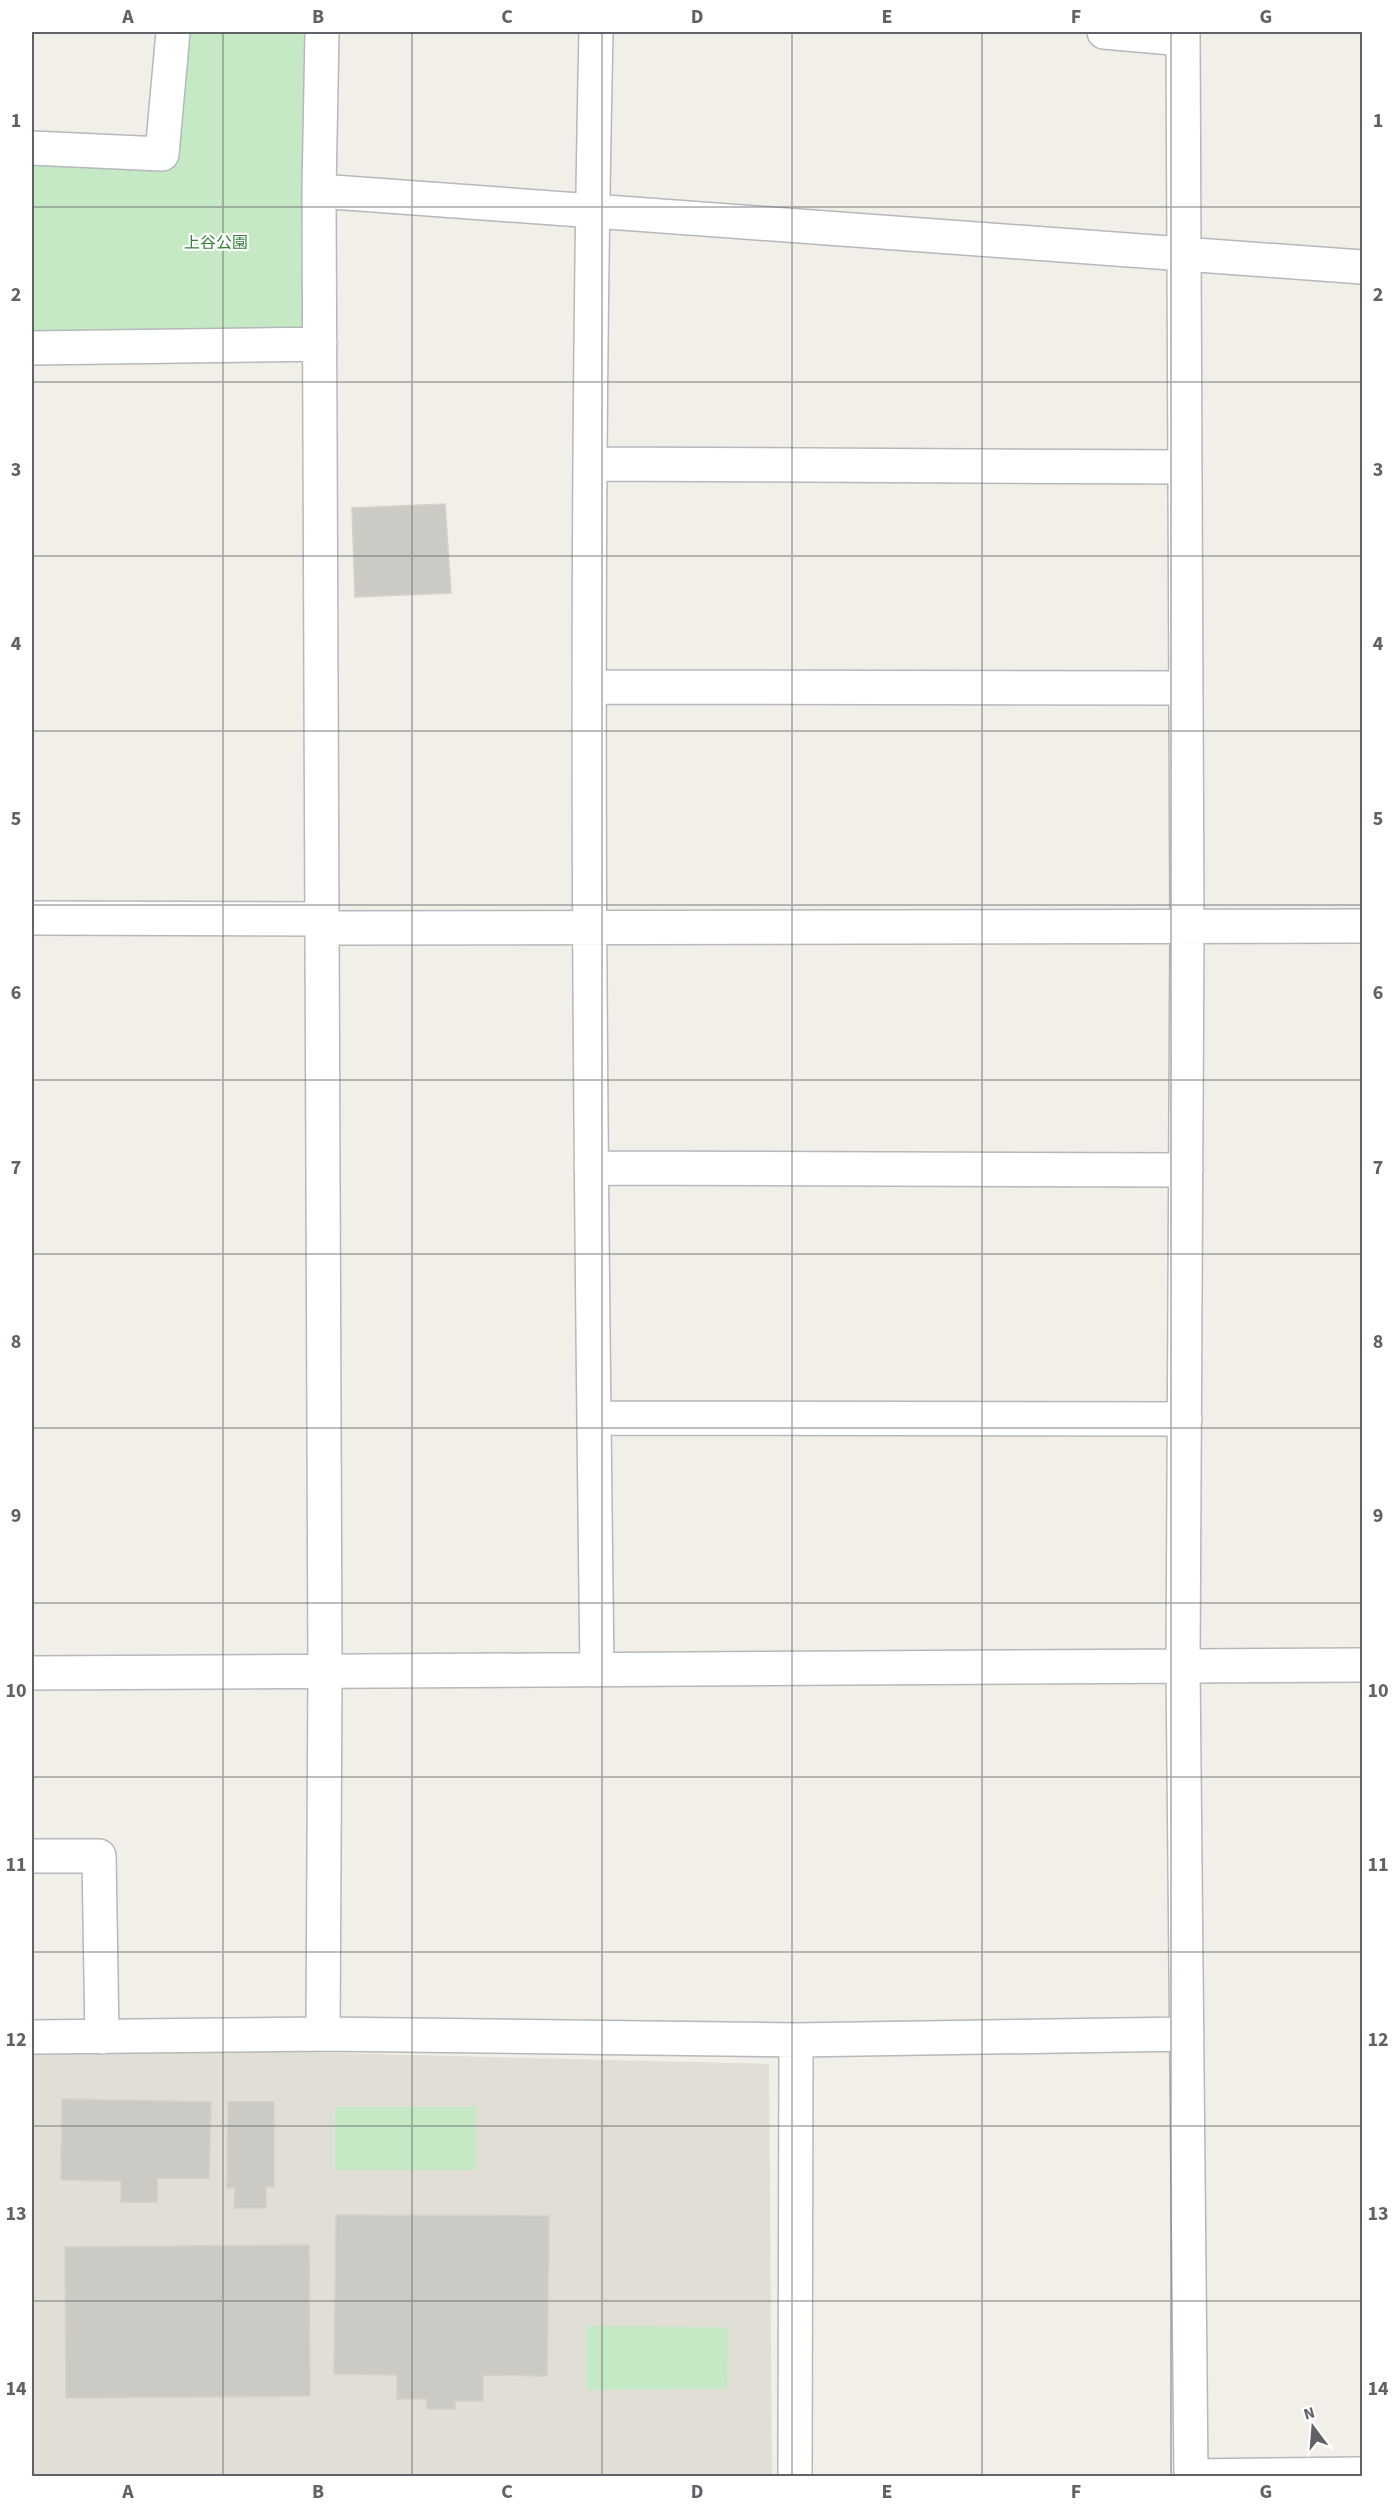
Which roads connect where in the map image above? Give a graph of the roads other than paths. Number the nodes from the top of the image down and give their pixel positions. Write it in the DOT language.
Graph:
graph roads {
  1 [pos="173,32"];
  2 [pos="322,32"];
  3 [pos="596,32"];
  4 [pos="1104,32"];
  5 [pos="1183,35"];
  6 [pos="32,148"];
  7 [pos="319,191"];
  8 [pos="592,211"];
  9 [pos="1185,254"];
  10 [pos="1362,267"];
  11 [pos="321,344"];
  12 [pos="32,348"];
  13 [pos="591,464"];
  14 [pos="1185,467"];
  15 [pos="589,687"];
  16 [pos="1186,688"];
  17 [pos="32,918"];
  18 [pos="322,923"];
  19 [pos="1362,926"];
  20 [pos="1187,927"];
  21 [pos="588,928"];
  22 [pos="591,1168"];
  23 [pos="1186,1170"];
  24 [pos="594,1418"];
  25 [pos="1185,1419"];
  26 [pos="1362,1665"];
  27 [pos="1183,1666"];
  28 [pos="597,1670"];
  29 [pos="326,1671"];
  30 [pos="32,1673"];
  31 [pos="32,1856"];
  32 [pos="323,2034"];
  33 [pos="1186,2034"];
  34 [pos="32,2037"];
  35 [pos="102,2037"];
  36 [pos="796,2040"];
  37 [pos="1362,2474"];
  38 [pos="795,2476"];
  39 [pos="1191,2476"];
  1 -- 6 [label="street"];
  2 -- 7 [label="street"];
  3 -- 8 [label="street"];
  4 -- 5 [label="street"];
  5 -- 9 [label="street"];
  7 -- 8 [label="street"];
  7 -- 11 [label="street"];
  8 -- 9 [label="street"];
  8 -- 13 [label="street"];
  9 -- 10 [label="street"];
  9 -- 14 [label="street"];
  11 -- 12 [label="street"];
  11 -- 18 [label="street"];
  13 -- 14 [label="street"];
  13 -- 15 [label="street"];
  14 -- 16 [label="street"];
  15 -- 16 [label="street"];
  15 -- 21 [label="street"];
  16 -- 20 [label="street"];
  17 -- 18 [label="street"];
  18 -- 21 [label="street"];
  18 -- 29 [label="street"];
  19 -- 20 [label="street"];
  20 -- 21 [label="street"];
  20 -- 23 [label="street"];
  21 -- 22 [label="street"];
  22 -- 23 [label="street"];
  22 -- 24 [label="street"];
  23 -- 25 [label="street"];
  24 -- 25 [label="street"];
  24 -- 28 [label="street"];
  25 -- 27 [label="street"];
  26 -- 27 [label="street"];
  27 -- 28 [label="street"];
  27 -- 33 [label="street"];
  28 -- 29 [label="street"];
  29 -- 30 [label="street"];
  29 -- 32 [label="street"];
  31 -- 35 [label="street"];
  32 -- 35 [label="street"];
  32 -- 36 [label="street"];
  33 -- 36 [label="street"];
  33 -- 39 [label="street"];
  34 -- 35 [label="street"];
  36 -- 38 [label="street"];
  37 -- 39 [label="street"];
}
